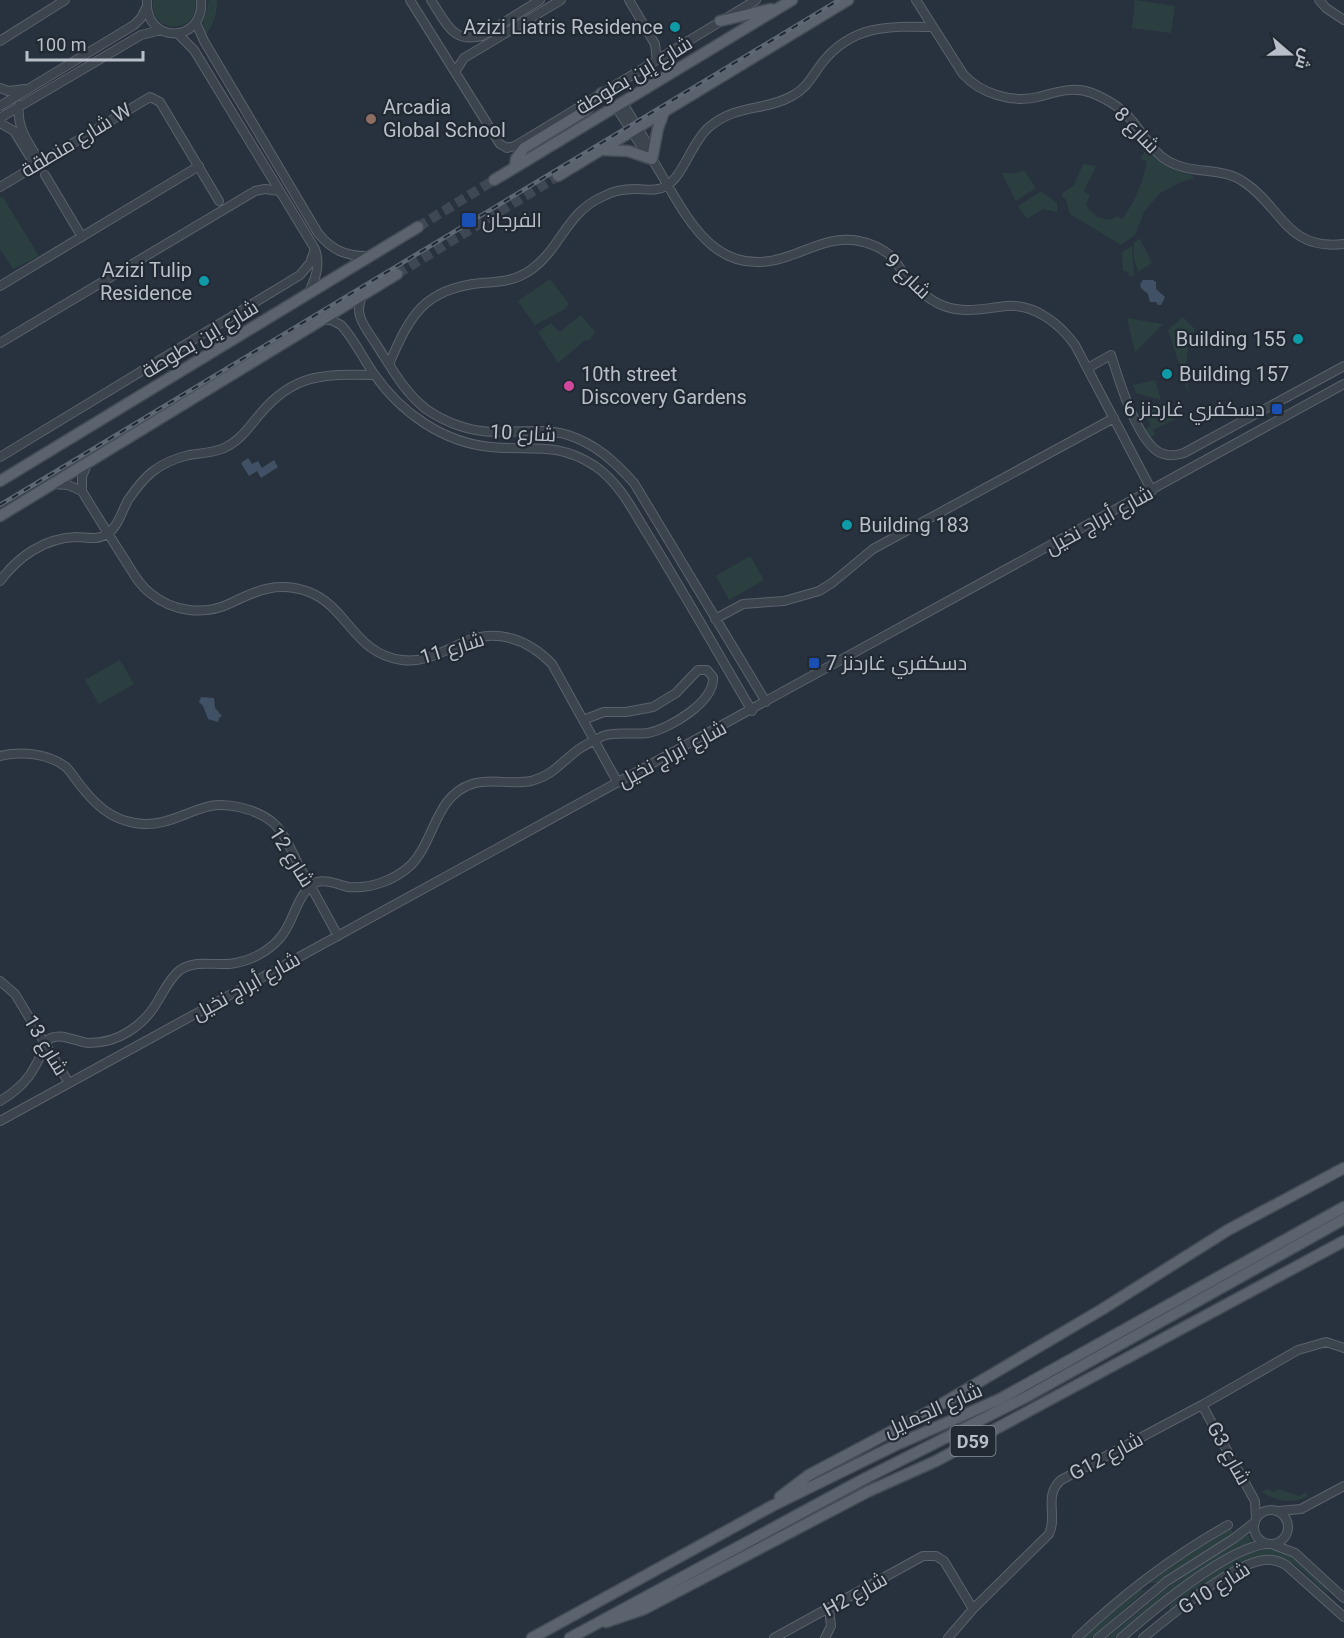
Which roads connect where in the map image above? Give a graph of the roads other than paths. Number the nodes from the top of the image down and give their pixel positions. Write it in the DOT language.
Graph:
graph roads {
  1 [pos="65,0"];
  2 [pos="202,0"];
  3 [pos="411,0"];
  4 [pos="431,0"];
  5 [pos="540,0"];
  6 [pos="561,0"];
  7 [pos="629,0"];
  8 [pos="756,0"];
  9 [pos="848,0"];
  10 [pos="916,0"];
  11 [pos="1319,0"];
  12 [pos="788,3"];
  13 [pos="147,4"];
  14 [pos="1344,20"];
  15 [pos="720,21"];
  16 [pos="196,23"];
  17 [pos="933,27"];
  18 [pos="161,30"];
  19 [pos="177,33"];
  20 [pos="0,41"];
  21 [pos="655,44"];
  22 [pos="670,53"];
  23 [pos="464,58"];
  24 [pos="447,59"];
  25 [pos="657,60"];
  26 [pos="455,72"];
  27 [pos="0,88"];
  28 [pos="29,88"];
  29 [pos="602,93"];
  30 [pos="19,105"];
  31 [pos="620,105"];
  32 [pos="0,106"];
  33 [pos="664,112"];
  34 [pos="0,118"];
  35 [pos="0,123"];
  36 [pos="635,129"];
  37 [pos="600,151"];
  38 [pos="652,159"];
  39 [pos="38,164"];
  40 [pos="199,166"];
  41 [pos="515,167"];
  42 [pos="45,175"];
  43 [pos="558,176"];
  44 [pos="494,180"];
  45 [pos="669,185"];
  46 [pos="0,187"];
  47 [pos="279,191"];
  48 [pos="219,201"];
  49 [pos="418,227"];
  50 [pos="82,237"];
  51 [pos="1344,244"];
  52 [pos="315,249"];
  53 [pos="371,255"];
  54 [pos="397,274"];
  55 [pos="0,286"];
  56 [pos="363,294"];
  57 [pos="308,295"];
  58 [pos="320,320"];
  59 [pos="0,343"];
  60 [pos="395,351"];
  61 [pos="384,356"];
  62 [pos="389,364"];
  63 [pos="1344,366"];
  64 [pos="1088,368"];
  65 [pos="374,375"];
  66 [pos="1344,384"];
  67 [pos="415,400"];
  68 [pos="402,407"];
  69 [pos="1114,418"];
  70 [pos="0,457"];
  71 [pos="87,464"];
  72 [pos="0,481"];
  73 [pos="54,484"];
  74 [pos="82,491"];
  75 [pos="1152,491"];
  76 [pos="0,516"];
  77 [pos="108,534"];
  78 [pos="0,581"];
  79 [pos="716,619"];
  80 [pos="702,625"];
  81 [pos="721,628"];
  82 [pos="766,702"];
  83 [pos="752,711"];
  84 [pos="583,720"];
  85 [pos="595,741"];
  86 [pos="0,756"];
  87 [pos="618,783"];
  88 [pos="311,887"];
  89 [pos="338,936"];
  90 [pos="0,981"];
  91 [pos="46,1044"];
  92 [pos="69,1083"];
  93 [pos="0,1101"];
  94 [pos="0,1121"];
  95 [pos="1344,1168"];
  96 [pos="1344,1207"];
  97 [pos="1344,1219"];
  98 [pos="1344,1240"];
  99 [pos="1344,1346"];
  100 [pos="1081,1360"];
  101 [pos="1202,1405"];
  102 [pos="1344,1486"];
  103 [pos="1255,1501"];
  104 [pos="772,1506"];
  105 [pos="1301,1509"];
  106 [pos="1274,1510"];
  107 [pos="1255,1521"];
  108 [pos="1228,1525"];
  109 [pos="1288,1530"];
  110 [pos="1269,1544"];
  111 [pos="1295,1553"];
  112 [pos="1137,1585"];
  113 [pos="1158,1588"];
  114 [pos="1335,1590"];
  115 [pos="1344,1598"];
  116 [pos="1168,1599"];
  117 [pos="1331,1605"];
  118 [pos="829,1609"];
  119 [pos="973,1609"];
  120 [pos="1344,1617"];
  121 [pos="594,1624"];
  122 [pos="1161,1624"];
  123 [pos="532,1638"];
  124 [pos="570,1638"];
  125 [pos="774,1638"];
  126 [pos="825,1638"];
  127 [pos="948,1638"];
  128 [pos="1077,1638"];
  129 [pos="1098,1638"];
  130 [pos="1121,1638"];
  131 [pos="1143,1638"];
  1 -- 20 [label="street"];
  2 -- 16 [label="street"];
  3 -- 24 [label="street"];
  4 -- 5 [label="street"];
  6 -- 23 [label="street"];
  7 -- 21 [label="street"];
  8 -- 15 [label="street"];
  9 -- 33 [label="main road"];
  10 -- 17 [label="street, شارع 8"];
  11 -- 14 [label="street"];
  12 -- 15 [label="main road"];
  12 -- 31 [label="main road, شارع إبن بطوطة"];
  13 -- 18 [label="street"];
  13 -- 28 [label="street"];
  15 -- 22 [label="street"];
  16 -- 19 [label="street"];
  16 -- 53 [label="street"];
  17 -- 45 [label="street"];
  17 -- 51 [label="street, شارع 8"];
  18 -- 19 [label="street"];
  18 -- 30 [label="street"];
  19 -- 47 [label="street"];
  21 -- 22 [label="street"];
  21 -- 25 [label="street"];
  22 -- 25 [label="street"];
  23 -- 24 [label="street"];
  23 -- 26 [label="street"];
  24 -- 26 [label="street"];
  25 -- 29 [label="street"];
  26 -- 29 [label="street"];
  27 -- 28 [label="street"];
  28 -- 32 [label="street"];
  29 -- 41 [label="main road"];
  30 -- 34 [label="street"];
  30 -- 39 [label="street"];
  31 -- 36 [label="street, شارع 9"];
  31 -- 41 [label="main road, شارع إبن بطوطة"];
  33 -- 36 [label="main road"];
  33 -- 38 [label="main road"];
  35 -- 39 [label="street"];
  36 -- 37 [label="main road"];
  36 -- 38 [label="street, شارع 9"];
  37 -- 38 [label="main road"];
  37 -- 43 [label="main road"];
  38 -- 45 [label="street, شارع 9"];
  39 -- 40 [label="street, شارع منطقة W"];
  39 -- 46 [label="street, شارع منطقة W"];
  40 -- 48 [label="street"];
  40 -- 50 [label="street"];
  41 -- 44 [label="main road, شارع إبن بطوطة"];
  42 -- 50 [label="street"];
  45 -- 60 [label="street"];
  45 -- 64 [label="street, شارع 9"];
  47 -- 52 [label="street"];
  47 -- 59 [label="street"];
  49 -- 53 [label="main road, شارع إبن بطوطة"];
  50 -- 55 [label="street"];
  52 -- 57 [label="street"];
  52 -- 70 [label="street"];
  53 -- 57 [label="main road, شارع إبن بطوطة"];
  54 -- 56 [label="main road"];
  56 -- 58 [label="main road"];
  56 -- 61 [label="street, شارع 10"];
  57 -- 72 [label="main road, شارع إبن بطوطة"];
  58 -- 65 [label="street, شارع 10"];
  58 -- 71 [label="main road"];
  60 -- 61 [label="street"];
  60 -- 62 [label="street"];
  61 -- 62 [label="street, شارع 10"];
  62 -- 67 [label="street, شارع 10"];
  63 -- 64 [label="street"];
  64 -- 69 [label="street, شارع 9"];
  65 -- 68 [label="street, شارع 10"];
  65 -- 77 [label="street"];
  66 -- 75 [label="street, شارع أبراج نخيل"];
  67 -- 68 [label="street"];
  67 -- 79 [label="street, شارع 10"];
  68 -- 80 [label="street, شارع 10"];
  69 -- 75 [label="street, شارع 9"];
  69 -- 79 [label="street"];
  71 -- 73 [label="main road"];
  71 -- 74 [label="street"];
  73 -- 74 [label="street"];
  73 -- 76 [label="main road"];
  74 -- 77 [label="street, شارع 11"];
  75 -- 82 [label="street, شارع أبراج نخيل"];
  77 -- 78 [label="street"];
  77 -- 84 [label="street, شارع 11"];
  79 -- 81 [label="street, شارع 10"];
  80 -- 81 [label="street"];
  80 -- 83 [label="street, شارع 10"];
  81 -- 82 [label="street, شارع 10"];
  82 -- 83 [label="street, شارع أبراج نخيل"];
  83 -- 87 [label="street, شارع أبراج نخيل"];
  84 -- 85 [label="street, شارع 11"];
  84 -- 85 [label="street"];
  85 -- 87 [label="street, شارع 11"];
  85 -- 88 [label="street"];
  86 -- 88 [label="street, شارع 12"];
  87 -- 89 [label="street, شارع أبراج نخيل"];
  88 -- 89 [label="street, شارع 12"];
  88 -- 91 [label="street"];
  89 -- 92 [label="street, شارع أبراج نخيل"];
  90 -- 91 [label="street, شارع 13"];
  91 -- 92 [label="street, شارع 13"];
  91 -- 93 [label="street"];
  92 -- 94 [label="street, شارع أبراج نخيل"];
  95 -- 104 [label="main road, D59"];
  96 -- 100 [label="main road, شارع الجمايل / D59"];
  97 -- 100 [label="main road, شارع الجمايل / D59"];
  98 -- 121 [label="main road, D59"];
  99 -- 101 [label="street, G12 شارع"];
  100 -- 104 [label="main road, شارع الجمايل / D59"];
  100 -- 121 [label="main road, شارع الجمايل / D59"];
  101 -- 103 [label="street, G3 شارع"];
  101 -- 119 [label="street, G12 شارع"];
  102 -- 105 [label="street"];
  103 -- 106 [label="street, G3 شارع"];
  103 -- 107 [label="street, G3 شارع"];
  104 -- 123 [label="main road, شارع الجمايل / D59"];
  105 -- 106 [label="street"];
  105 -- 109 [label="street"];
  106 -- 107 [label="street"];
  106 -- 109 [label="street"];
  107 -- 110 [label="street"];
  107 -- 113 [label="street, G10 شارع"];
  108 -- 112 [label="street"];
  109 -- 110 [label="street"];
  109 -- 111 [label="street"];
  110 -- 111 [label="street"];
  110 -- 116 [label="street, G10 شارع"];
  111 -- 114 [label="street"];
  112 -- 113 [label="street"];
  112 -- 128 [label="street"];
  113 -- 129 [label="street, G10 شارع"];
  114 -- 115 [label="street"];
  114 -- 117 [label="street"];
  116 -- 122 [label="street"];
  116 -- 130 [label="street, G10 شارع"];
  117 -- 120 [label="street, G10 شارع"];
  117 -- 122 [label="street, G10 شارع"];
  118 -- 119 [label="street, H2 شارع"];
  118 -- 125 [label="street, H2 شارع"];
  118 -- 126 [label="street"];
  119 -- 127 [label="street, G12 شارع"];
  121 -- 124 [label="main road, شارع الجمايل / D59"];
  122 -- 131 [label="street, G10 شارع"];
}
